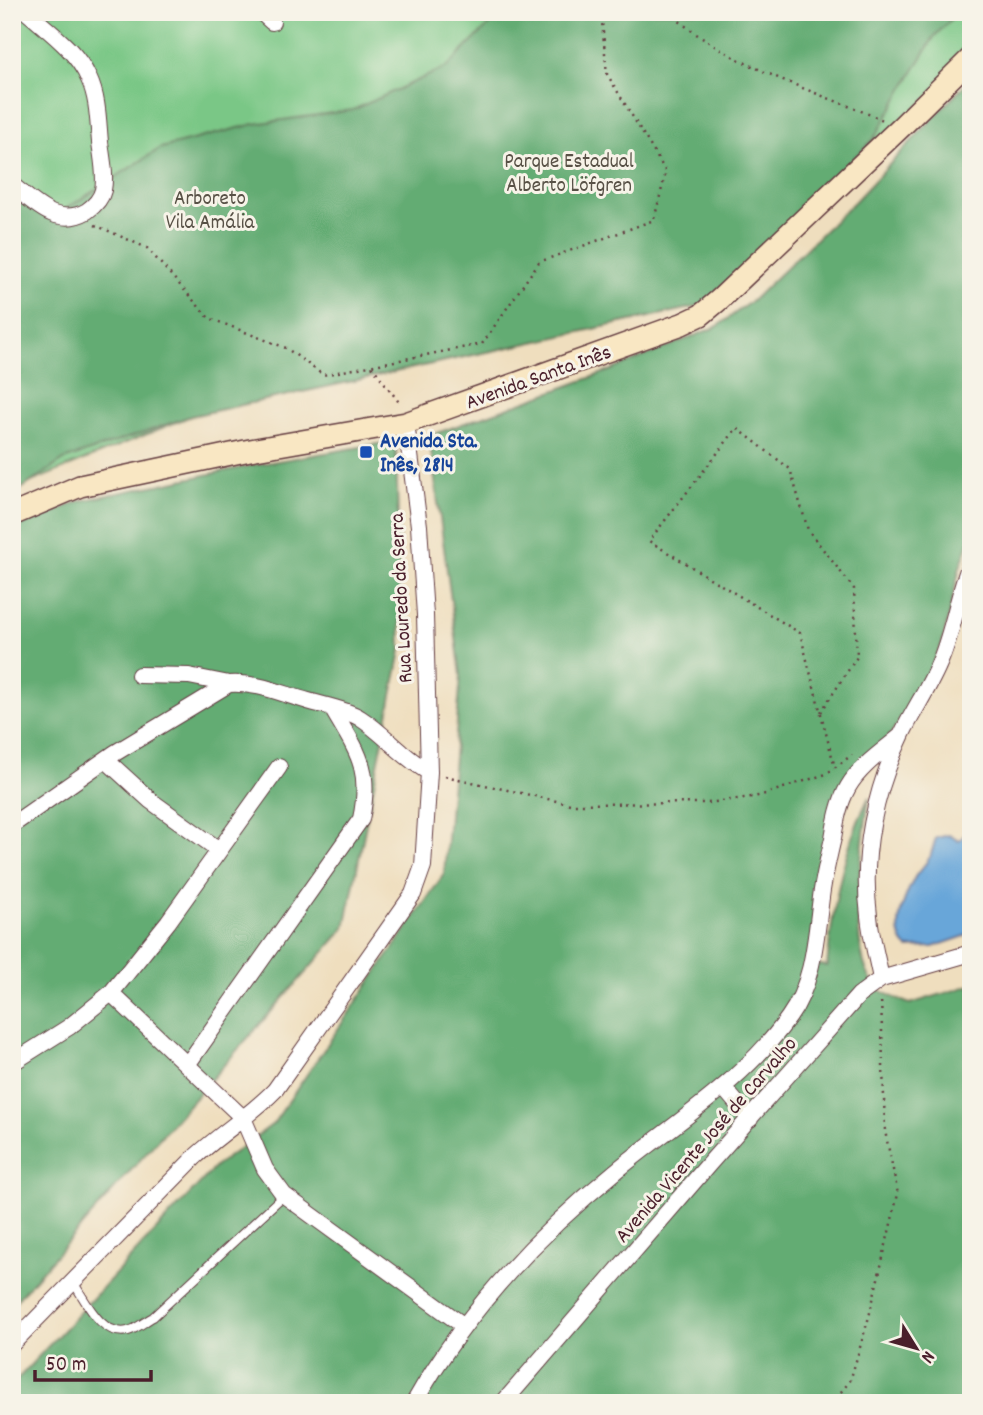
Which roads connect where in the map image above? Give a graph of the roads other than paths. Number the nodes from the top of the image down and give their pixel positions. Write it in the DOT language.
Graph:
graph roads {
  1 [pos="27,12"];
  2 [pos="971,58"];
  3 [pos="12,185"];
  4 [pos="409,422"];
  5 [pos="12,515"];
  6 [pos="971,562"];
  7 [pos="139,675"];
  8 [pos="229,684"];
  9 [pos="332,708"];
  10 [pos="904,731"];
  11 [pos="106,760"];
  12 [pos="279,766"];
  13 [pos="429,772"];
  14 [pos="12,825"];
  15 [pos="219,850"];
  16 [pos="971,953"];
  17 [pos="881,979"];
  18 [pos="111,993"];
  19 [pos="12,1063"];
  20 [pos="187,1065"];
  21 [pos="723,1087"];
  22 [pos="243,1118"];
  23 [pos="750,1119"];
  24 [pos="284,1195"];
  25 [pos="73,1282"];
  26 [pos="464,1326"];
  27 [pos="12,1344"];
  28 [pos="414,1403"];
  29 [pos="503,1403"];
  1 -- 3 [label="street"];
  2 -- 4 [label="main road, Avenida Santa Inês"];
  4 -- 5 [label="main road, Avenida Santa Inês"];
  4 -- 13 [label="street, Rua Louredo da Serra"];
  6 -- 10 [label="street"];
  7 -- 8 [label="street"];
  8 -- 9 [label="street"];
  8 -- 11 [label="street"];
  9 -- 13 [label="street"];
  9 -- 20 [label="street"];
  10 -- 17 [label="street"];
  10 -- 21 [label="street"];
  11 -- 14 [label="street"];
  11 -- 15 [label="street"];
  12 -- 15 [label="street"];
  13 -- 22 [label="street, Rua Louredo da Serra"];
  15 -- 18 [label="street"];
  16 -- 17 [label="street, Avenida Vicente José de Carvalho"];
  17 -- 23 [label="street, Avenida Vicente José de Carvalho"];
  18 -- 19 [label="street"];
  18 -- 20 [label="street"];
  20 -- 22 [label="street"];
  21 -- 23 [label="street"];
  21 -- 26 [label="street"];
  22 -- 24 [label="street"];
  22 -- 25 [label="street, Rua Louredo da Serra"];
  23 -- 29 [label="street, Avenida Vicente José de Carvalho"];
  24 -- 25 [label="lane"];
  24 -- 26 [label="street"];
  25 -- 27 [label="street, Rua Louredo da Serra"];
  26 -- 28 [label="street"];
}
